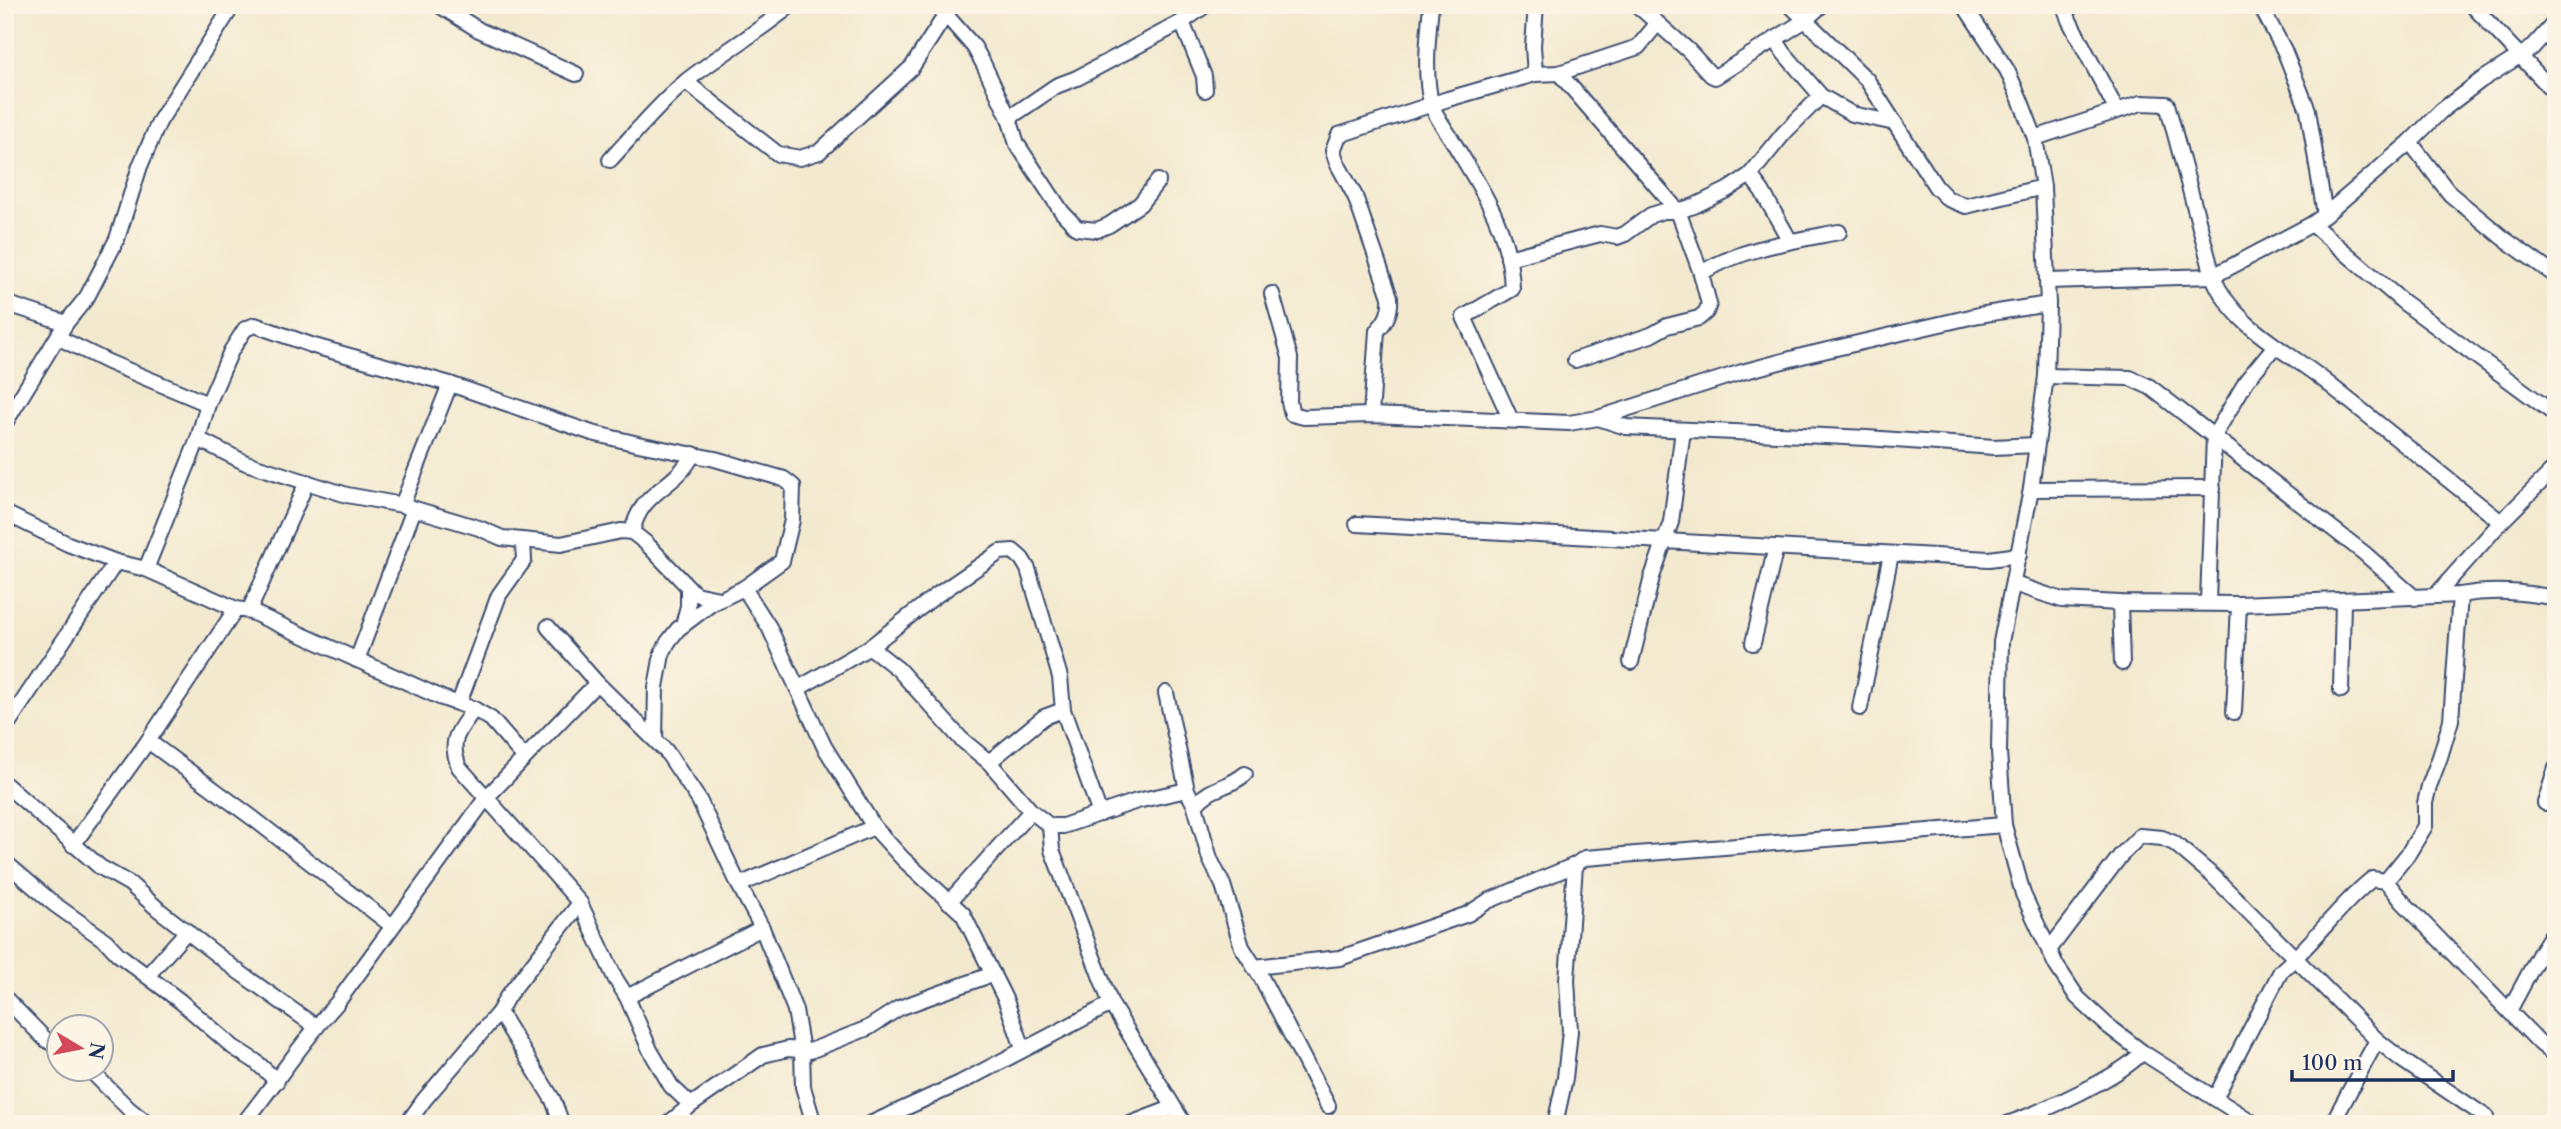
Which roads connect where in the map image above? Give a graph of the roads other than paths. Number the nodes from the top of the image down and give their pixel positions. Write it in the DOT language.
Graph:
graph roads {
  1 [pos="233,5"];
  2 [pos="439,5"];
  3 [pos="791,5"];
  4 [pos="1206,5"];
  5 [pos="1431,5"];
  6 [pos="1536,5"];
  7 [pos="1637,5"];
  8 [pos="1790,5"];
  9 [pos="1822,5"];
  10 [pos="1964,5"];
  11 [pos="2064,5"];
  12 [pos="2260,5"];
  13 [pos="2472,5"];
  14 [pos="949,10"];
  15 [pos="1804,21"];
  16 [pos="2556,21"];
  17 [pos="1182,22"];
  18 [pos="1657,24"];
  19 [pos="1775,39"];
  20 [pos="2519,57"];
  21 [pos="1559,73"];
  22 [pos="576,74"];
  23 [pos="1535,74"];
  24 [pos="685,82"];
  25 [pos="1205,90"];
  26 [pos="2556,94"];
  27 [pos="1821,96"];
  28 [pos="1432,105"];
  29 [pos="2117,111"];
  30 [pos="1009,118"];
  31 [pos="1895,123"];
  32 [pos="2035,138"];
  33 [pos="2410,142"];
  34 [pos="610,160"];
  35 [pos="1750,175"];
  36 [pos="1158,181"];
  37 [pos="2043,187"];
  38 [pos="1678,211"];
  39 [pos="2325,215"];
  40 [pos="2312,225"];
  41 [pos="1839,232"];
  42 [pos="1790,241"];
  43 [pos="1508,258"];
  44 [pos="1701,273"];
  45 [pos="2213,276"];
  46 [pos="2556,276"];
  47 [pos="2048,281"];
  48 [pos="1272,294"];
  49 [pos="5,303"];
  50 [pos="2048,304"];
  51 [pos="66,323"];
  52 [pos="59,338"];
  53 [pos="2274,346"];
  54 [pos="1575,360"];
  55 [pos="2046,376"];
  56 [pos="450,384"];
  57 [pos="208,404"];
  58 [pos="1371,415"];
  59 [pos="2556,415"];
  60 [pos="1598,418"];
  61 [pos="1511,420"];
  62 [pos="5,424"];
  63 [pos="1684,430"];
  64 [pos="2214,436"];
  65 [pos="198,439"];
  66 [pos="2036,445"];
  67 [pos="693,454"];
  68 [pos="2556,467"];
  69 [pos="307,482"];
  70 [pos="2213,488"];
  71 [pos="2031,489"];
  72 [pos="408,507"];
  73 [pos="5,513"];
  74 [pos="2501,523"];
  75 [pos="1357,524"];
  76 [pos="632,532"];
  77 [pos="523,541"];
  78 [pos="1664,542"];
  79 [pos="1776,547"];
  80 [pos="1891,554"];
  81 [pos="2019,555"];
  82 [pos="116,562"];
  83 [pos="146,569"];
  84 [pos="2014,584"];
  85 [pos="688,587"];
  86 [pos="744,588"];
  87 [pos="2437,594"];
  88 [pos="2460,595"];
  89 [pos="2415,598"];
  90 [pos="2556,598"];
  91 [pos="719,599"];
  92 [pos="2343,600"];
  93 [pos="2208,602"];
  94 [pos="2120,603"];
  95 [pos="2239,604"];
  96 [pos="243,610"];
  97 [pos="683,625"];
  98 [pos="548,626"];
  99 [pos="1753,643"];
  100 [pos="870,647"];
  101 [pos="357,660"];
  102 [pos="1631,662"];
  103 [pos="2123,663"];
  104 [pos="597,683"];
  105 [pos="799,688"];
  106 [pos="2342,690"];
  107 [pos="1166,693"];
  108 [pos="459,703"];
  109 [pos="1860,708"];
  110 [pos="474,709"];
  111 [pos="1063,710"];
  112 [pos="2234,712"];
  113 [pos="5,728"];
  114 [pos="655,739"];
  115 [pos="148,741"];
  116 [pos="524,757"];
  117 [pos="989,762"];
  118 [pos="2556,768"];
  119 [pos="1245,774"];
  120 [pos="5,784"];
  121 [pos="1187,790"];
  122 [pos="486,799"];
  123 [pos="2545,803"];
  124 [pos="1195,806"];
  125 [pos="1031,811"];
  126 [pos="1100,814"];
  127 [pos="2004,825"];
  128 [pos="1050,826"];
  129 [pos="874,827"];
  130 [pos="73,845"];
  131 [pos="5,862"];
  132 [pos="1575,865"];
  133 [pos="2386,881"];
  134 [pos="738,886"];
  135 [pos="949,902"];
  136 [pos="580,903"];
  137 [pos="391,925"];
  138 [pos="762,928"];
  139 [pos="2556,928"];
  140 [pos="187,931"];
  141 [pos="2049,950"];
  142 [pos="2296,958"];
  143 [pos="1254,967"];
  144 [pos="993,974"];
  145 [pos="147,976"];
  146 [pos="627,997"];
  147 [pos="5,998"];
  148 [pos="1111,1004"];
  149 [pos="2509,1011"];
  150 [pos="499,1012"];
  151 [pos="316,1026"];
  152 [pos="46,1040"];
  153 [pos="2377,1040"];
  154 [pos="1023,1048"];
  155 [pos="802,1051"];
  156 [pos="2142,1052"];
  157 [pos="2556,1056"];
  158 [pos="277,1081"];
  159 [pos="105,1084"];
  160 [pos="2215,1098"];
  161 [pos="691,1105"];
  162 [pos="1328,1105"];
  163 [pos="1172,1108"];
  164 [pos="2486,1117"];
  165 [pos="557,1121"];
  166 [pos="2013,1123"];
  167 [pos="148,1124"];
  168 [pos="243,1124"];
  169 [pos="407,1124"];
  170 [pos="668,1124"];
  171 [pos="814,1124"];
  172 [pos="870,1124"];
  173 [pos="1130,1124"];
  174 [pos="1184,1124"];
  175 [pos="1555,1124"];
  176 [pos="2255,1124"];
  177 [pos="2332,1124"];
  1 -- 51 [label="street"];
  2 -- 22 [label="street"];
  3 -- 24 [label="street"];
  4 -- 17 [label="street"];
  5 -- 28 [label="street"];
  6 -- 23 [label="street"];
  7 -- 18 [label="street"];
  8 -- 15 [label="street"];
  9 -- 15 [label="street"];
  10 -- 32 [label="street"];
  11 -- 29 [label="street"];
  12 -- 39 [label="street"];
  13 -- 20 [label="street"];
  14 -- 24 [label="street"];
  14 -- 30 [label="street"];
  15 -- 19 [label="street"];
  15 -- 31 [label="street"];
  16 -- 20 [label="street"];
  17 -- 25 [label="street"];
  17 -- 30 [label="street"];
  18 -- 19 [label="street"];
  18 -- 21 [label="street"];
  19 -- 27 [label="street"];
  20 -- 26 [label="street"];
  20 -- 33 [label="street"];
  21 -- 23 [label="street"];
  21 -- 38 [label="street"];
  23 -- 28 [label="street"];
  24 -- 34 [label="street"];
  27 -- 31 [label="street"];
  27 -- 35 [label="street"];
  28 -- 43 [label="street"];
  28 -- 58 [label="street"];
  29 -- 32 [label="street"];
  29 -- 45 [label="street"];
  30 -- 36 [label="street"];
  31 -- 37 [label="street"];
  32 -- 37 [label="street"];
  33 -- 39 [label="street"];
  33 -- 46 [label="street"];
  35 -- 38 [label="street"];
  35 -- 42 [label="street"];
  37 -- 47 [label="street"];
  38 -- 43 [label="street"];
  38 -- 44 [label="street"];
  39 -- 40 [label="street"];
  40 -- 45 [label="street"];
  40 -- 59 [label="street"];
  41 -- 42 [label="street"];
  42 -- 44 [label="street"];
  43 -- 61 [label="street"];
  44 -- 54 [label="street"];
  45 -- 47 [label="street"];
  45 -- 53 [label="street"];
  47 -- 50 [label="street"];
  48 -- 58 [label="street"];
  49 -- 51 [label="street"];
  50 -- 55 [label="street"];
  50 -- 60 [label="street"];
  51 -- 52 [label="street"];
  52 -- 57 [label="street"];
  52 -- 62 [label="street"];
  53 -- 64 [label="street"];
  53 -- 74 [label="street"];
  55 -- 64 [label="street"];
  55 -- 66 [label="street"];
  56 -- 57 [label="street"];
  56 -- 67 [label="street"];
  56 -- 72 [label="street"];
  57 -- 65 [label="street"];
  58 -- 61 [label="street"];
  60 -- 61 [label="street"];
  60 -- 63 [label="street"];
  63 -- 66 [label="street"];
  63 -- 78 [label="street"];
  64 -- 70 [label="street"];
  64 -- 89 [label="street"];
  65 -- 69 [label="street"];
  65 -- 83 [label="street"];
  66 -- 71 [label="street"];
  67 -- 76 [label="street"];
  67 -- 86 [label="street"];
  68 -- 74 [label="street"];
  69 -- 72 [label="street"];
  69 -- 96 [label="street"];
  70 -- 71 [label="street"];
  70 -- 93 [label="street"];
  71 -- 81 [label="street"];
  72 -- 77 [label="street"];
  72 -- 101 [label="street"];
  73 -- 82 [label="street"];
  74 -- 87 [label="street"];
  75 -- 78 [label="street"];
  76 -- 77 [label="street"];
  76 -- 85 [label="street"];
  77 -- 108 [label="street"];
  78 -- 79 [label="street"];
  78 -- 102 [label="street"];
  79 -- 80 [label="street"];
  79 -- 99 [label="street"];
  80 -- 81 [label="street"];
  80 -- 109 [label="street"];
  81 -- 84 [label="street"];
  82 -- 83 [label="street"];
  82 -- 113 [label="street"];
  83 -- 96 [label="street"];
  84 -- 94 [label="street"];
  84 -- 127 [label="street"];
  85 -- 91 [label="street"];
  85 -- 97 [label="street"];
  86 -- 91 [label="street"];
  86 -- 105 [label="street"];
  87 -- 88 [label="street"];
  87 -- 89 [label="street"];
  88 -- 90 [label="street"];
  88 -- 133 [label="street"];
  89 -- 92 [label="street"];
  91 -- 97 [label="street"];
  92 -- 95 [label="street"];
  92 -- 106 [label="street"];
  93 -- 94 [label="street"];
  93 -- 95 [label="street"];
  94 -- 103 [label="street"];
  95 -- 112 [label="street"];
  96 -- 101 [label="street"];
  96 -- 115 [label="street"];
  97 -- 114 [label="street"];
  98 -- 104 [label="street"];
  100 -- 105 [label="street"];
  100 -- 111 [label="street"];
  100 -- 117 [label="street"];
  101 -- 108 [label="street"];
  104 -- 114 [label="street"];
  104 -- 116 [label="street"];
  105 -- 129 [label="street"];
  107 -- 121 [label="street"];
  108 -- 110 [label="street"];
  110 -- 116 [label="street"];
  110 -- 122 [label="street"];
  111 -- 117 [label="street"];
  111 -- 126 [label="street"];
  114 -- 134 [label="street"];
  115 -- 130 [label="street"];
  115 -- 137 [label="street"];
  116 -- 122 [label="street"];
  117 -- 125 [label="street"];
  118 -- 123 [label="street"];
  119 -- 124 [label="street"];
  120 -- 130 [label="street"];
  121 -- 124 [label="street"];
  121 -- 126 [label="street"];
  122 -- 136 [label="street"];
  122 -- 137 [label="street"];
  124 -- 143 [label="street"];
  125 -- 128 [label="street"];
  125 -- 135 [label="street"];
  126 -- 128 [label="street"];
  127 -- 132 [label="street"];
  127 -- 141 [label="street"];
  128 -- 148 [label="street"];
  129 -- 134 [label="street"];
  129 -- 135 [label="street"];
  130 -- 140 [label="street"];
  131 -- 145 [label="street"];
  132 -- 143 [label="street"];
  132 -- 175 [label="street"];
  133 -- 142 [label="street"];
  133 -- 149 [label="street"];
  134 -- 138 [label="street"];
  135 -- 144 [label="street"];
  136 -- 146 [label="street"];
  136 -- 150 [label="street"];
  137 -- 151 [label="street"];
  138 -- 146 [label="street"];
  138 -- 155 [label="street"];
  139 -- 149 [label="street"];
  140 -- 145 [label="street"];
  140 -- 151 [label="street"];
  141 -- 142 [label="street"];
  141 -- 156 [label="street"];
  142 -- 153 [label="street"];
  142 -- 160 [label="street"];
  143 -- 162 [label="street"];
  144 -- 154 [label="street"];
  144 -- 155 [label="street"];
  145 -- 158 [label="street"];
  146 -- 161 [label="street"];
  147 -- 152 [label="street"];
  148 -- 154 [label="street"];
  148 -- 163 [label="street"];
  149 -- 157 [label="street"];
  150 -- 165 [label="street"];
  150 -- 169 [label="street"];
  151 -- 158 [label="street"];
  153 -- 164 [label="street"];
  153 -- 177 [label="street"];
  154 -- 172 [label="street"];
  155 -- 161 [label="street"];
  155 -- 171 [label="street"];
  156 -- 160 [label="street"];
  156 -- 166 [label="street"];
  158 -- 168 [label="street"];
  159 -- 167 [label="street"];
  160 -- 176 [label="street"];
  161 -- 170 [label="street"];
  163 -- 173 [label="street"];
  163 -- 174 [label="street"];
}
